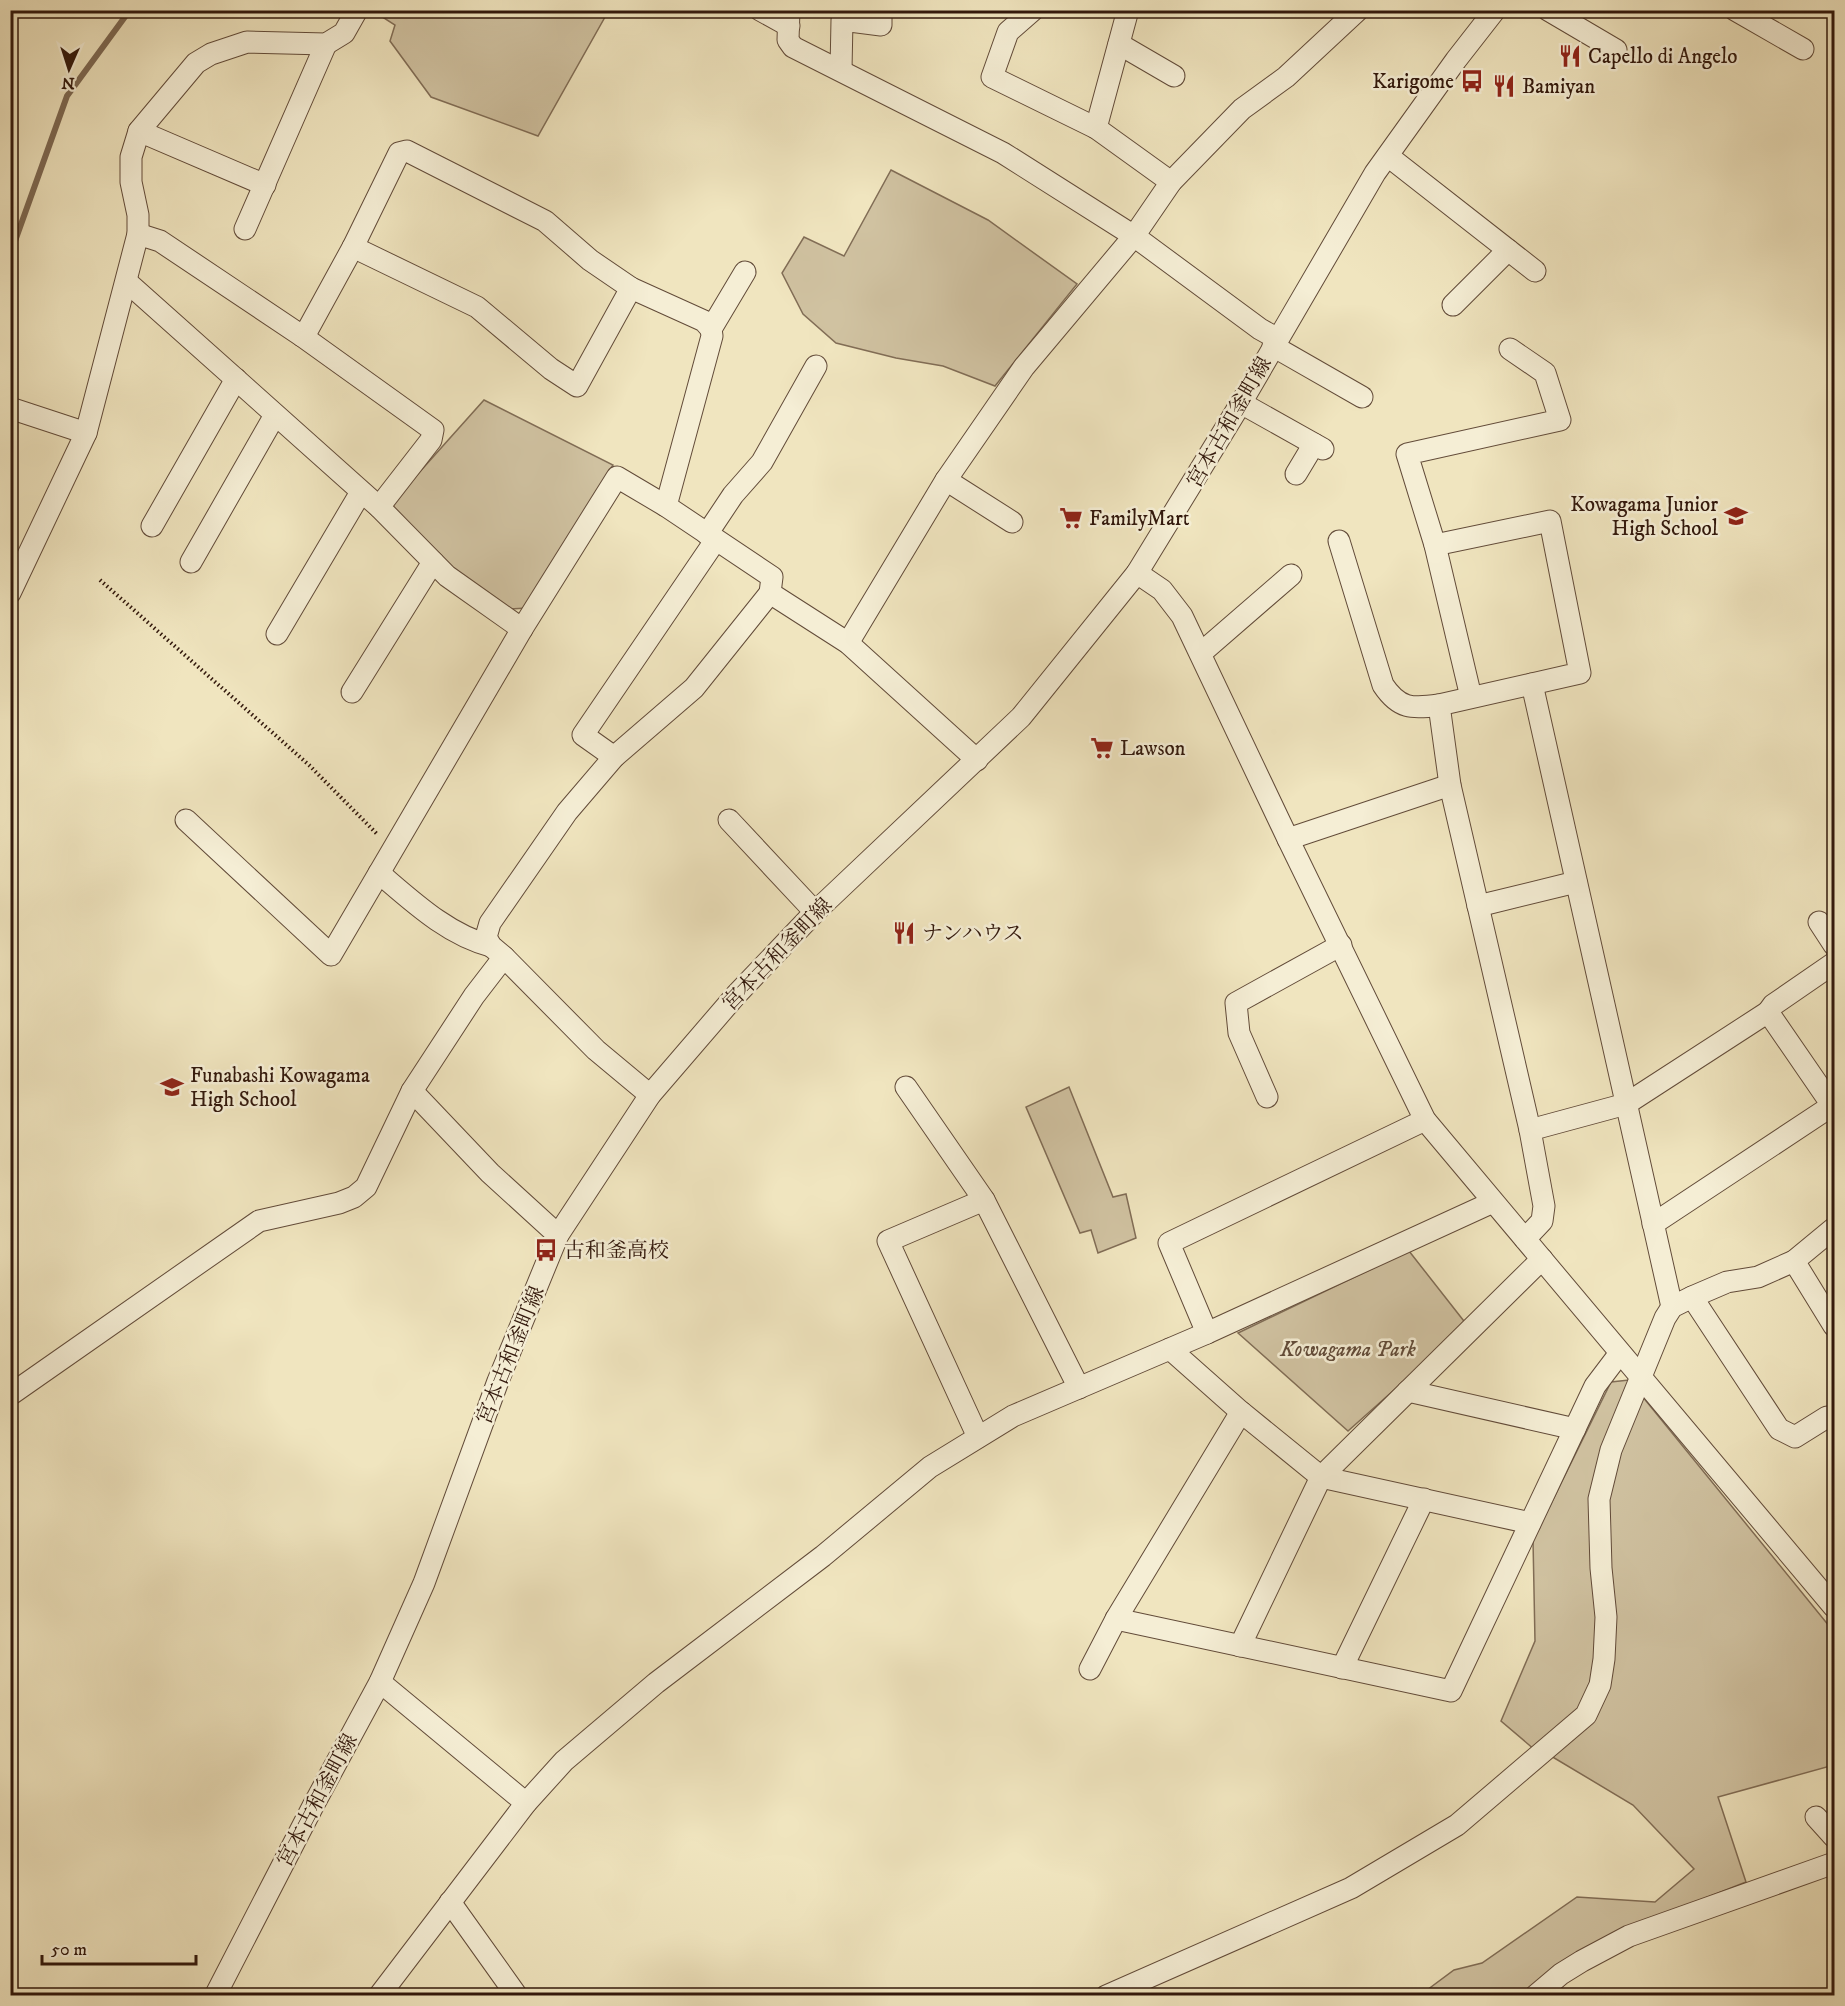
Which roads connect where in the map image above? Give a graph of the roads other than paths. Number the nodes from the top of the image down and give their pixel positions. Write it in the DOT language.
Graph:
graph roads {
  1 [pos="357,10"];
  2 [pos="760,10"];
  3 [pos="881,10"];
  4 [pos="1033,10"];
  5 [pos="1128,10"];
  6 [pos="1358,10"];
  7 [pos="1495,10"];
  8 [pos="1548,10"];
  9 [pos="1735,10"];
  10 [pos="789,18"];
  11 [pos="326,44"];
  12 [pos="1119,44"];
  13 [pos="1803,49"];
  14 [pos="1616,50"];
  15 [pos="841,70"];
  16 [pos="1174,76"];
  17 [pos="1096,128"];
  18 [pos="139,131"];
  19 [pos="1388,156"];
  20 [pos="1171,182"];
  21 [pos="265,185"];
  22 [pos="245,229"];
  23 [pos="138,234"];
  24 [pos="1134,236"];
  25 [pos="353,247"];
  26 [pos="1508,250"];
  27 [pos="1535,271"];
  28 [pos="745,272"];
  29 [pos="127,282"];
  30 [pos="631,288"];
  31 [pos="1453,305"];
  32 [pos="711,329"];
  33 [pos="302,336"];
  34 [pos="1275,343"];
  35 [pos="1510,349"];
  36 [pos="816,366"];
  37 [pos="236,379"];
  38 [pos="1362,397"];
  39 [pos="1241,403"];
  40 [pos="10,408"];
  41 [pos="275,415"];
  42 [pos="86,433"];
  43 [pos="1296,474"];
  44 [pos="946,480"];
  45 [pos="361,492"];
  46 [pos="666,506"];
  47 [pos="379,507"];
  48 [pos="1012,522"];
  49 [pos="152,526"];
  50 [pos="711,537"];
  51 [pos="1339,541"];
  52 [pos="1434,545"];
  53 [pos="192,562"];
  54 [pos="433,562"];
  55 [pos="1137,573"];
  56 [pos="1292,575"];
  57 [pos="10,593"];
  58 [pos="770,593"];
  59 [pos="522,629"];
  60 [pos="277,634"];
  61 [pos="848,643"];
  62 [pos="1201,652"];
  63 [pos="1532,684"];
  64 [pos="352,692"];
  65 [pos="1471,697"];
  66 [pos="1439,705"];
  67 [pos="614,757"];
  68 [pos="977,760"];
  69 [pos="1450,785"];
  70 [pos="186,820"];
  71 [pos="729,820"];
  72 [pos="1288,839"];
  73 [pos="379,873"];
  74 [pos="1576,882"];
  75 [pos="1478,906"];
  76 [pos="815,912"];
  77 [pos="1819,922"];
  78 [pos="1341,945"];
  79 [pos="1834,945"];
  80 [pos="497,951"];
  81 [pos="1834,963"];
  82 [pos="1768,1012"];
  83 [pos="906,1087"];
  84 [pos="412,1091"];
  85 [pos="650,1095"];
  86 [pos="1267,1097"];
  87 [pos="1626,1104"];
  88 [pos="1834,1106"];
  89 [pos="1425,1120"];
  90 [pos="1530,1130"];
  91 [pos="984,1200"];
  92 [pos="1493,1202"];
  93 [pos="1653,1224"];
  94 [pos="1834,1228"];
  95 [pos="558,1235"];
  96 [pos="1525,1239"];
  97 [pos="1542,1259"];
  98 [pos="1794,1261"];
  99 [pos="1692,1297"];
  100 [pos="1672,1307"];
  101 [pos="1834,1326"];
  102 [pos="1207,1333"];
  103 [pos="1170,1349"];
  104 [pos="1620,1353"];
  105 [pos="1642,1378"];
  106 [pos="1079,1388"];
  107 [pos="1408,1391"];
  108 [pos="10,1395"];
  109 [pos="1241,1413"];
  110 [pos="1827,1417"];
  111 [pos="1575,1429"];
  112 [pos="978,1437"];
  113 [pos="1321,1477"];
  114 [pos="1424,1499"];
  115 [pos="1530,1523"];
  116 [pos="1834,1606"];
  117 [pos="1116,1619"];
  118 [pos="1240,1646"];
  119 [pos="1342,1668"];
  120 [pos="1090,1669"];
  121 [pos="380,1682"];
  122 [pos="526,1803"];
  123 [pos="1816,1817"];
  124 [pos="1834,1837"];
  125 [pos="1834,1863"];
  126 [pos="450,1902"];
  127 [pos="215,1995"];
  128 [pos="379,1995"];
  129 [pos="518,1995"];
  130 [pos="1106,1995"];
  131 [pos="1535,1995"];
  1 -- 11 [label="street"];
  2 -- 10 [label="street"];
  3 -- 15 [label="street"];
  4 -- 17 [label="street"];
  5 -- 12 [label="street"];
  6 -- 20 [label="street"];
  7 -- 19 [label="street, 宮本古和釜町線"];
  8 -- 14 [label="street"];
  9 -- 13 [label="street"];
  10 -- 15 [label="street"];
  11 -- 18 [label="street"];
  11 -- 21 [label="street"];
  12 -- 16 [label="street"];
  12 -- 17 [label="street"];
  15 -- 24 [label="street"];
  17 -- 20 [label="street"];
  18 -- 21 [label="street"];
  18 -- 23 [label="street"];
  19 -- 26 [label="street"];
  19 -- 34 [label="street, 宮本古和釜町線"];
  20 -- 24 [label="street"];
  21 -- 22 [label="street"];
  23 -- 29 [label="street"];
  23 -- 33 [label="street"];
  24 -- 34 [label="street"];
  24 -- 44 [label="street"];
  25 -- 30 [label="street"];
  25 -- 30 [label="street"];
  25 -- 33 [label="street"];
  26 -- 27 [label="street"];
  26 -- 31 [label="street"];
  28 -- 32 [label="street"];
  29 -- 37 [label="street"];
  29 -- 42 [label="street"];
  30 -- 32 [label="street"];
  32 -- 46 [label="street"];
  33 -- 47 [label="street"];
  34 -- 38 [label="street"];
  34 -- 39 [label="street, 宮本古和釜町線"];
  35 -- 52 [label="street"];
  36 -- 50 [label="street"];
  37 -- 41 [label="street"];
  37 -- 49 [label="street"];
  39 -- 43 [label="street"];
  39 -- 55 [label="street, 宮本古和釜町線"];
  40 -- 42 [label="street"];
  41 -- 45 [label="street"];
  41 -- 53 [label="street"];
  42 -- 57 [label="street"];
  44 -- 48 [label="street"];
  44 -- 61 [label="street"];
  45 -- 47 [label="street"];
  45 -- 60 [label="street"];
  46 -- 50 [label="street"];
  46 -- 59 [label="street"];
  47 -- 54 [label="street"];
  50 -- 58 [label="street"];
  50 -- 67 [label="street"];
  51 -- 66 [label="street"];
  52 -- 63 [label="street"];
  52 -- 65 [label="street"];
  54 -- 59 [label="street"];
  54 -- 64 [label="street"];
  55 -- 62 [label="street"];
  55 -- 68 [label="street, 宮本古和釜町線"];
  56 -- 62 [label="street"];
  58 -- 61 [label="street"];
  58 -- 67 [label="street"];
  59 -- 73 [label="street"];
  61 -- 68 [label="street"];
  62 -- 72 [label="street"];
  63 -- 65 [label="street"];
  63 -- 74 [label="street"];
  65 -- 66 [label="street"];
  66 -- 69 [label="street"];
  67 -- 80 [label="street"];
  68 -- 76 [label="street, 宮本古和釜町線"];
  69 -- 72 [label="street"];
  69 -- 75 [label="street"];
  70 -- 73 [label="street"];
  71 -- 76 [label="street"];
  72 -- 78 [label="street"];
  73 -- 80 [label="street"];
  74 -- 75 [label="street"];
  74 -- 87 [label="street"];
  75 -- 90 [label="street"];
  76 -- 85 [label="street, 宮本古和釜町線"];
  77 -- 79 [label="street"];
  78 -- 86 [label="street"];
  78 -- 89 [label="street"];
  80 -- 84 [label="street"];
  80 -- 85 [label="street"];
  81 -- 82 [label="street"];
  82 -- 87 [label="street"];
  82 -- 88 [label="street"];
  83 -- 91 [label="street"];
  84 -- 95 [label="street"];
  84 -- 108 [label="street"];
  85 -- 95 [label="street, 宮本古和釜町線"];
  87 -- 90 [label="street"];
  87 -- 93 [label="street"];
  88 -- 93 [label="street"];
  89 -- 92 [label="street"];
  89 -- 102 [label="street"];
  90 -- 96 [label="street"];
  91 -- 106 [label="street"];
  91 -- 112 [label="street"];
  92 -- 96 [label="street"];
  92 -- 102 [label="street"];
  93 -- 100 [label="street"];
  94 -- 98 [label="street"];
  95 -- 121 [label="street, 宮本古和釜町線"];
  96 -- 97 [label="street"];
  97 -- 104 [label="street"];
  97 -- 107 [label="street"];
  98 -- 99 [label="street"];
  98 -- 101 [label="street"];
  99 -- 100 [label="street"];
  99 -- 110 [label="street"];
  100 -- 105 [label="street"];
  102 -- 103 [label="street"];
  103 -- 106 [label="street"];
  103 -- 109 [label="street"];
  104 -- 105 [label="street"];
  104 -- 111 [label="street"];
  105 -- 116 [label="street"];
  105 -- 130 [label="street"];
  106 -- 112 [label="street"];
  107 -- 111 [label="street"];
  107 -- 113 [label="street"];
  109 -- 113 [label="street"];
  109 -- 117 [label="street"];
  111 -- 115 [label="street"];
  112 -- 122 [label="street"];
  113 -- 114 [label="street"];
  113 -- 118 [label="street"];
  114 -- 115 [label="street"];
  114 -- 119 [label="street"];
  115 -- 119 [label="street"];
  117 -- 118 [label="street"];
  117 -- 120 [label="street"];
  118 -- 119 [label="street"];
  121 -- 122 [label="street"];
  121 -- 127 [label="street, 宮本古和釜町線"];
  122 -- 126 [label="street"];
  123 -- 124 [label="street"];
  125 -- 131 [label="street"];
  126 -- 128 [label="street"];
  126 -- 129 [label="street"];
}
